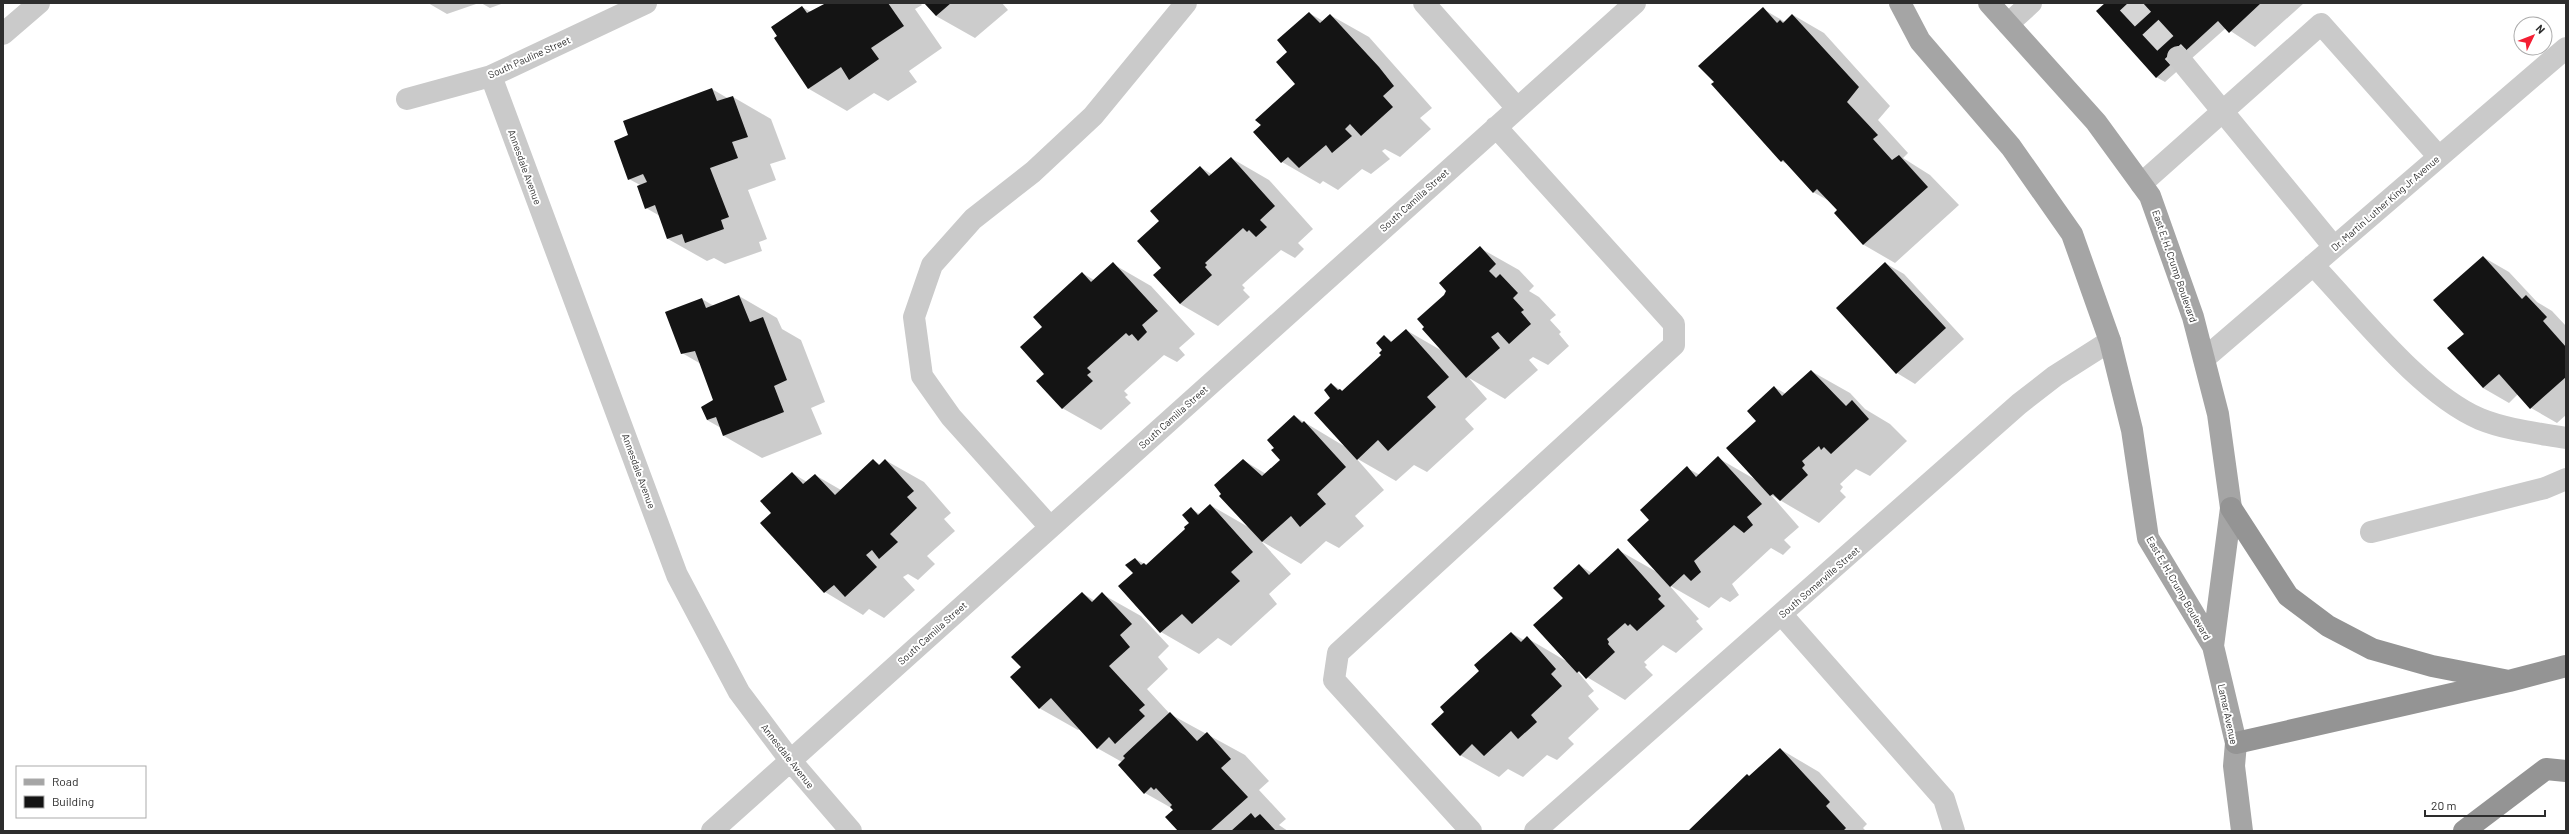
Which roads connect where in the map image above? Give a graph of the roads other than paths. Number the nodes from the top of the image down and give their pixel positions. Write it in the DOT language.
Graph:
graph roads {
  1 [pos="39,3"];
  2 [pos="646,3"];
  3 [pos="1186,3"];
  4 [pos="1424,3"];
  5 [pos="1635,3"];
  6 [pos="1900,3"];
  7 [pos="1989,3"];
  8 [pos="2031,3"];
  9 [pos="2008,24"];
  10 [pos="3,34"];
  11 [pos="2566,48"];
  12 [pos="2178,57"];
  13 [pos="491,76"];
  14 [pos="407,99"];
  15 [pos="1517,108"];
  16 [pos="2223,112"];
  17 [pos="1496,127"];
  18 [pos="2439,157"];
  19 [pos="2141,184"];
  20 [pos="2334,247"];
  21 [pos="2314,265"];
  22 [pos="2110,341"];
  23 [pos="2205,358"];
  24 [pos="2566,438"];
  25 [pos="2566,479"];
  26 [pos="2231,508"];
  27 [pos="1050,527"];
  28 [pos="2371,532"];
  29 [pos="1782,615"];
  30 [pos="2213,646"];
  31 [pos="2566,666"];
  32 [pos="2509,681"];
  33 [pos="2236,743"];
  34 [pos="790,760"];
  35 [pos="2566,770"];
  36 [pos="712,831"];
  37 [pos="851,831"];
  38 [pos="1471,831"];
  39 [pos="1535,831"];
  40 [pos="1954,831"];
  41 [pos="2242,831"];
  42 [pos="2464,831"];
  1 -- 10 [label="street"];
  2 -- 13 [label="street, South Pauline Street"];
  3 -- 27 [label="street"];
  4 -- 15 [label="street"];
  5 -- 15 [label="street, South Camilla Street"];
  6 -- 22 [label="main road, East E. H. Crump Boulevard"];
  7 -- 9 [label="main road, East E. H. Crump Boulevard"];
  8 -- 9 [label="street"];
  9 -- 19 [label="main road, East E. H. Crump Boulevard"];
  11 -- 18 [label="street, Dr. Martin Luther King Jr Avenue"];
  12 -- 16 [label="street"];
  13 -- 14 [label="street, South Pauline Street"];
  13 -- 34 [label="street, Annesdale Avenue"];
  15 -- 17 [label="street, South Camilla Street"];
  16 -- 18 [label="street"];
  16 -- 19 [label="street"];
  16 -- 20 [label="street"];
  17 -- 27 [label="street, South Camilla Street"];
  17 -- 38 [label="street"];
  18 -- 20 [label="street, Dr. Martin Luther King Jr Avenue"];
  19 -- 23 [label="main road, East E. H. Crump Boulevard"];
  20 -- 21 [label="street, Dr. Martin Luther King Jr Avenue"];
  21 -- 23 [label="street, Dr. Martin Luther King Jr Avenue"];
  21 -- 24 [label="street"];
  22 -- 29 [label="street, South Somerville Street"];
  22 -- 30 [label="main road, East E. H. Crump Boulevard"];
  23 -- 26 [label="main road, East E. H. Crump Boulevard"];
  25 -- 28 [label="street"];
  26 -- 30 [label="main road, East E. H. Crump Boulevard"];
  26 -- 32 [label="highway"];
  27 -- 34 [label="street, South Camilla Street"];
  29 -- 39 [label="street, South Somerville Street"];
  29 -- 40 [label="street"];
  30 -- 33 [label="main road, Lamar Avenue"];
  31 -- 32 [label="highway"];
  32 -- 33 [label="highway"];
  33 -- 41 [label="main road, Lamar Avenue"];
  34 -- 36 [label="street, South Camilla Street"];
  34 -- 37 [label="street, Annesdale Avenue"];
  35 -- 42 [label="highway"];
}
